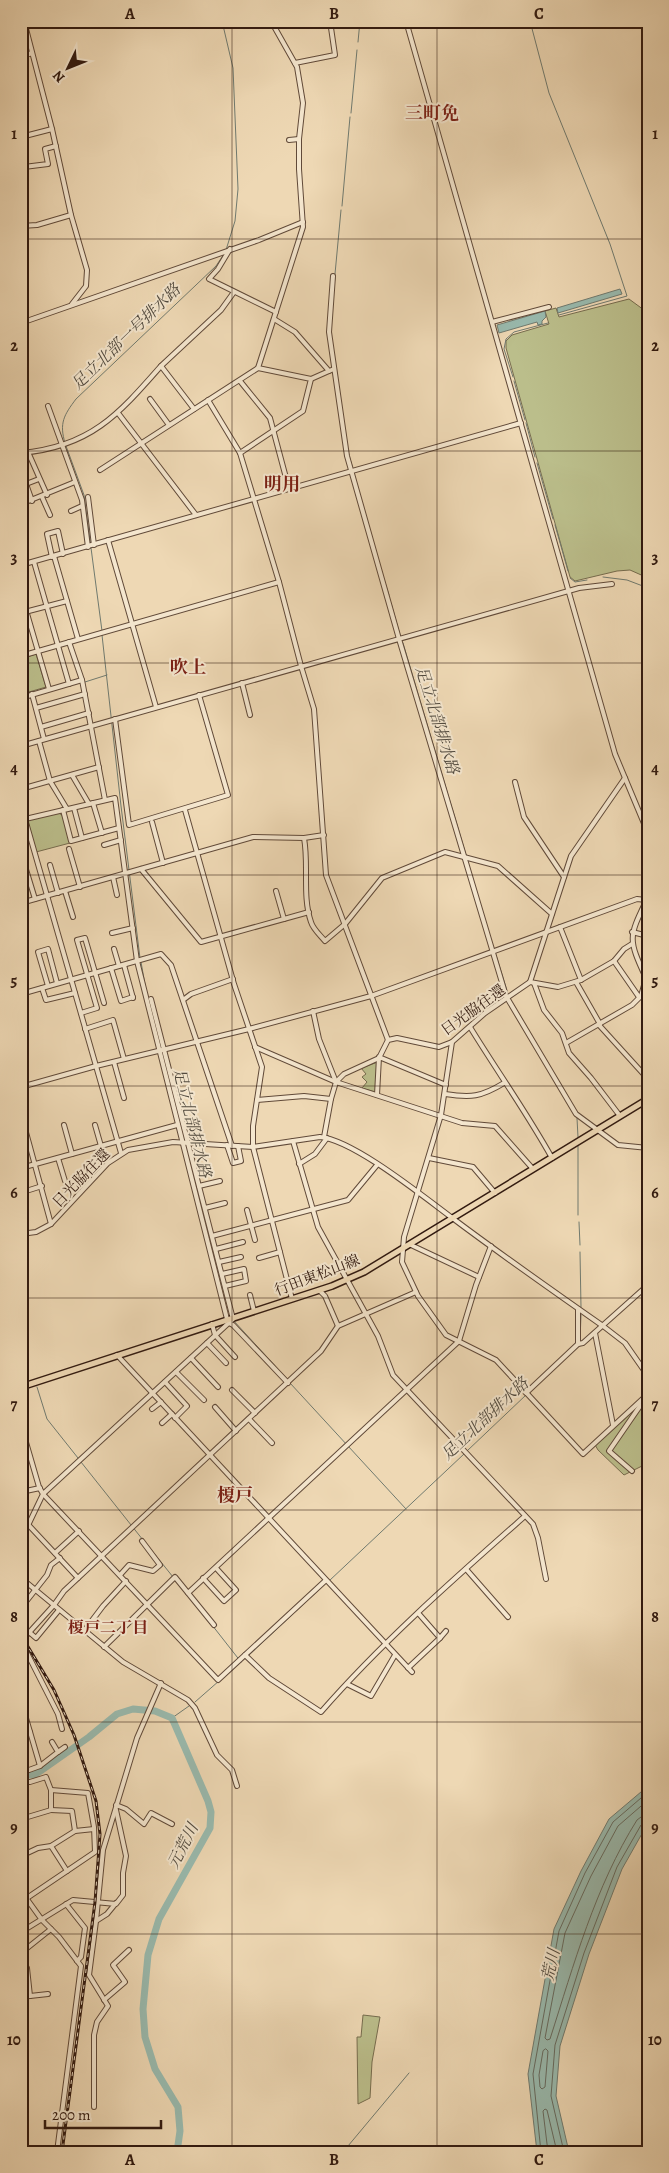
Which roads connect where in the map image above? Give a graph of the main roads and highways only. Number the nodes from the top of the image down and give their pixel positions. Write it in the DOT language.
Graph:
graph roads {
  1 [pos="648,1099"];
  2 [pos="21,1386"];
  1 -- 2 [label="main road, 行田東松山線"];
}
